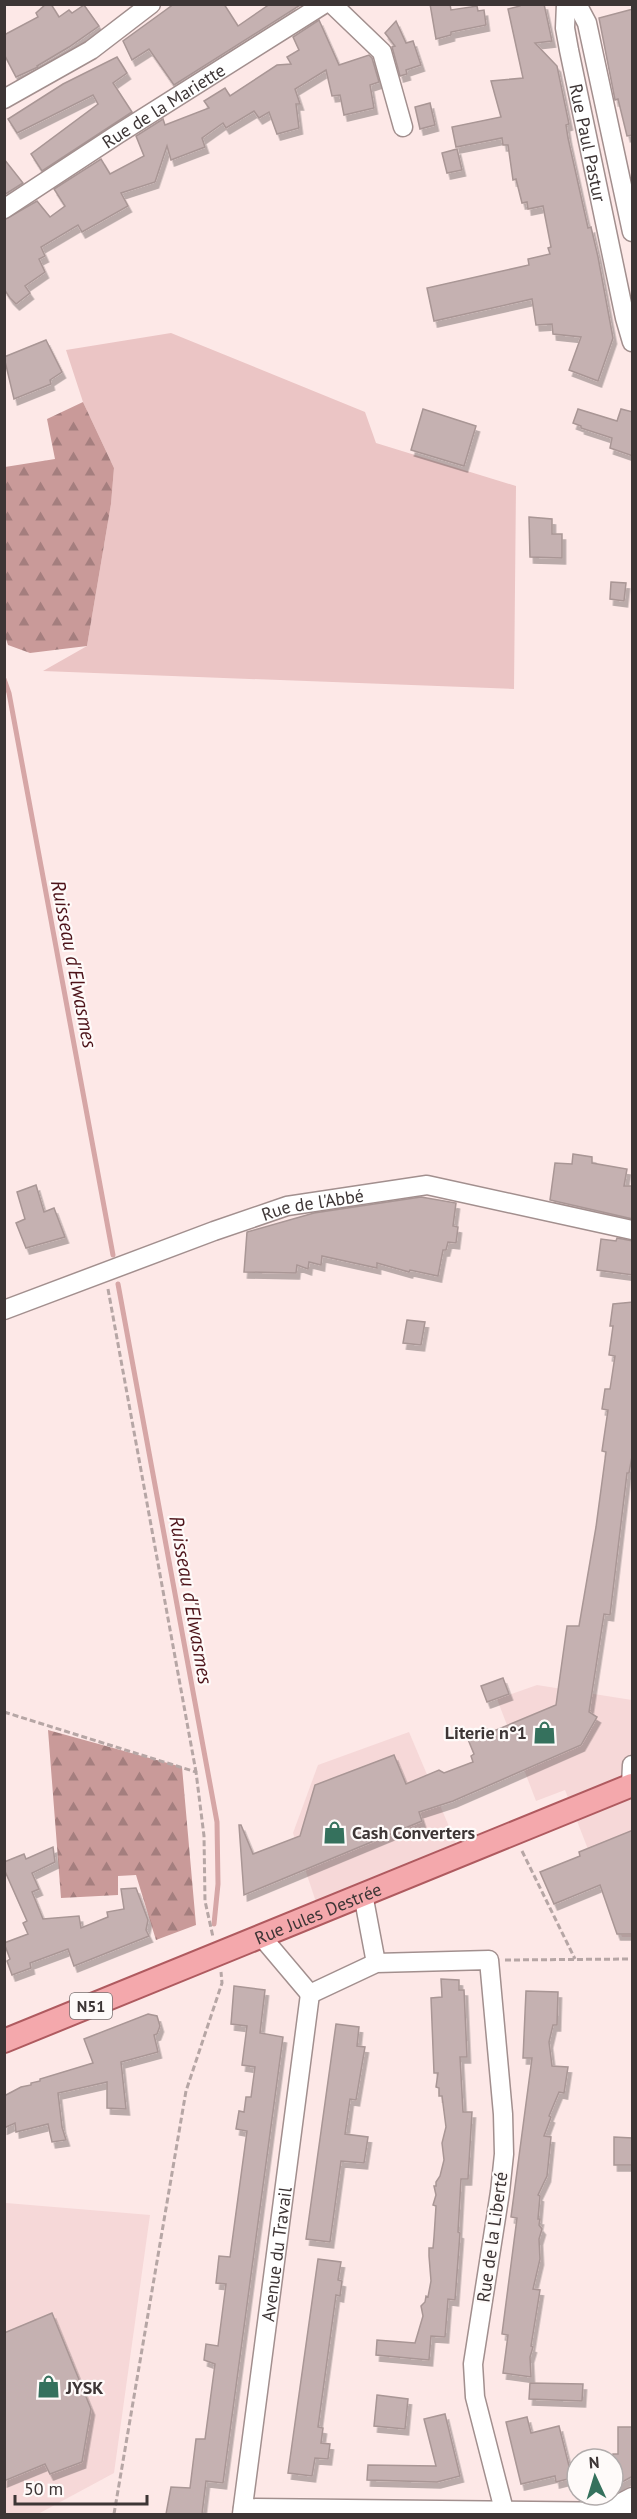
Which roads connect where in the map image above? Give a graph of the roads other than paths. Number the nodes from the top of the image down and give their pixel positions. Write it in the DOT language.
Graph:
graph roads {
  1 [pos="152,4"];
  2 [pos="324,4"];
  3 [pos="332,4"];
  4 [pos="566,4"];
  5 [pos="577,4"];
  6 [pos="4,99"];
  7 [pos="403,127"];
  8 [pos="4,209"];
  9 [pos="633,232"];
  10 [pos="625,279"];
  11 [pos="633,342"];
  12 [pos="633,1230"];
  13 [pos="4,1310"];
  14 [pos="632,1778"];
  15 [pos="363,1894"];
  16 [pos="261,1936"];
  17 [pos="376,1963"];
  18 [pos="310,1994"];
  19 [pos="4,2041"];
  20 [pos="633,2497"];
  21 [pos="504,2510"];
  22 [pos="242,2511"];
  23 [pos="606,2511"];
  24 [pos="633,2512"];
  1 -- 6 [label="street"];
  2 -- 8 [label="street, Rue de la Mariette"];
  3 -- 7 [label="street"];
  4 -- 10 [label="street, Rue Paul Pastur"];
  5 -- 9 [label="street, Rue Paul Pastur"];
  10 -- 11 [label="street, Rue Paul Pastur"];
  12 -- 13 [label="street, Rue de l'Abbé"];
  14 -- 15 [label="main road, Rue Jules Destrée / N51"];
  15 -- 16 [label="main road, Rue Jules Destrée / N51"];
  15 -- 17 [label="street"];
  16 -- 18 [label="street"];
  16 -- 19 [label="main road, Rue Jules Destrée / N51"];
  17 -- 18 [label="street"];
  17 -- 21 [label="street, Rue de la Liberté"];
  18 -- 22 [label="street, Avenue du Travail"];
  20 -- 23 [label="street"];
  21 -- 22 [label="street"];
  21 -- 23 [label="street"];
  23 -- 24 [label="street"];
}
